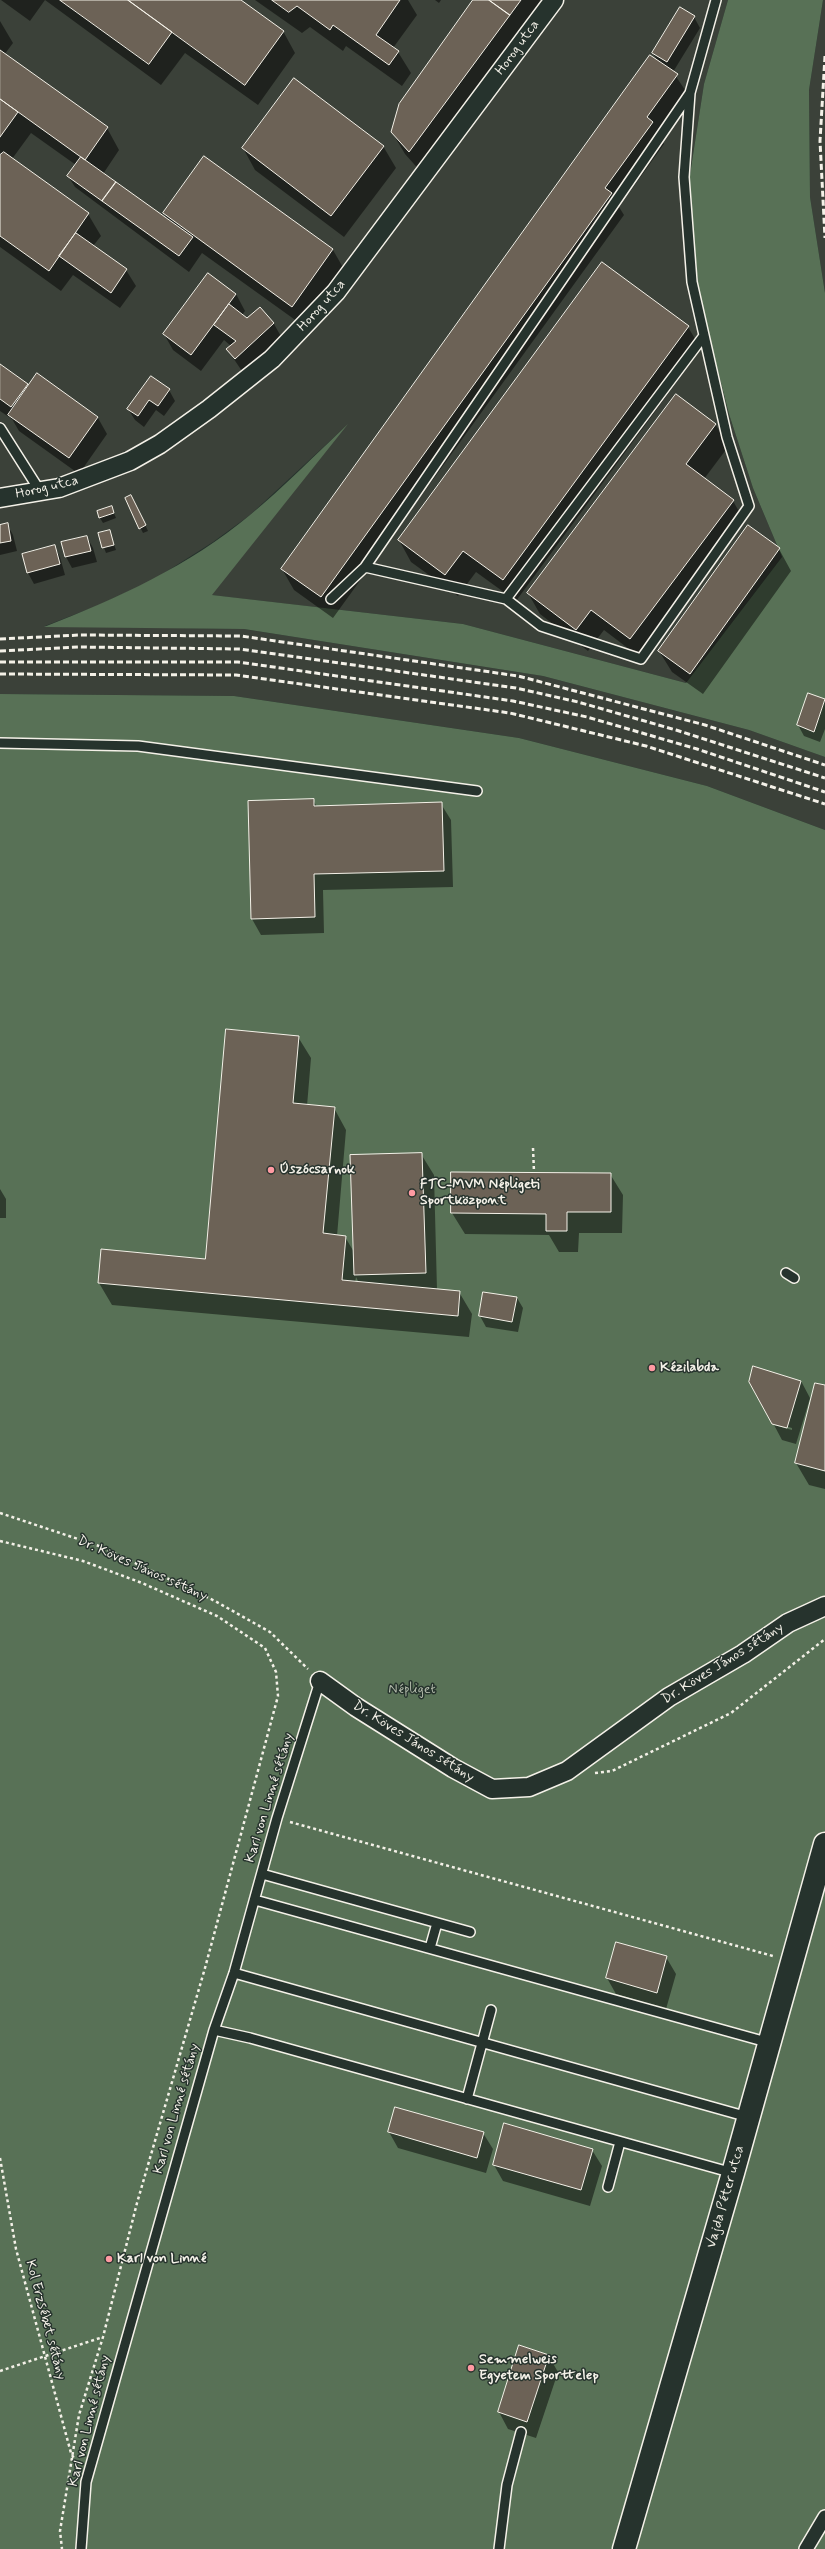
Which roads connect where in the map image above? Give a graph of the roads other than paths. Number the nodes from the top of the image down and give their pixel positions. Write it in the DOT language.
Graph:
graph roads {
  1 [pos="554,0"];
  2 [pos="716,0"];
  3 [pos="690,93"];
  4 [pos="704,337"];
  5 [pos="0,428"];
  6 [pos="40,492"];
  7 [pos="0,498"];
  8 [pos="365,567"];
  9 [pos="331,599"];
  10 [pos="506,599"];
  11 [pos="0,743"];
  12 [pos="478,791"];
  13 [pos="786,1273"];
  14 [pos="794,1278"];
  15 [pos="825,1606"];
  16 [pos="320,1681"];
  17 [pos="825,1844"];
  18 [pos="262,1874"];
  19 [pos="255,1900"];
  20 [pos="437,1923"];
  21 [pos="470,1932"];
  22 [pos="430,1948"];
  23 [pos="234,1972"];
  24 [pos="491,2010"];
  25 [pos="214,2030"];
  26 [pos="482,2043"];
  27 [pos="770,2043"];
  28 [pos="467,2099"];
  29 [pos="748,2117"];
  30 [pos="620,2142"];
  31 [pos="733,2173"];
  32 [pos="608,2187"];
  33 [pos="521,2432"];
  34 [pos="825,2517"];
  35 [pos="81,2549"];
  36 [pos="499,2549"];
  37 [pos="624,2549"];
  38 [pos="806,2549"];
  1 -- 6 [label="street, Horog utca"];
  2 -- 3 [label="lane"];
  3 -- 4 [label="lane"];
  3 -- 8 [label="lane"];
  4 -- 10 [label="lane"];
  4 -- 10 [label="lane"];
  5 -- 6 [label="lane"];
  6 -- 7 [label="street, Horog utca"];
  8 -- 9 [label="lane"];
  8 -- 10 [label="lane"];
  11 -- 12 [label="lane"];
  13 -- 14 [label="lane"];
  15 -- 16 [label="street, Dr. Köves János sétány"];
  16 -- 18 [label="lane, Karl von Linné sétány"];
  17 -- 27 [label="street, Vajda Péter utca"];
  18 -- 19 [label="lane, Karl von Linné sétány"];
  18 -- 20 [label="lane"];
  19 -- 22 [label="lane"];
  19 -- 23 [label="lane, Karl von Linné sétány"];
  20 -- 21 [label="lane"];
  20 -- 22 [label="lane"];
  22 -- 27 [label="lane"];
  23 -- 25 [label="lane, Karl von Linné sétány"];
  23 -- 26 [label="lane"];
  24 -- 26 [label="lane"];
  25 -- 28 [label="lane"];
  25 -- 35 [label="lane, Karl von Linné sétány"];
  26 -- 28 [label="lane"];
  26 -- 29 [label="lane"];
  27 -- 29 [label="street, Vajda Péter utca"];
  28 -- 30 [label="lane"];
  29 -- 31 [label="street, Vajda Péter utca"];
  30 -- 31 [label="lane"];
  30 -- 32 [label="lane"];
  31 -- 37 [label="street, Vajda Péter utca"];
  33 -- 36 [label="lane"];
  34 -- 38 [label="street"];
}
